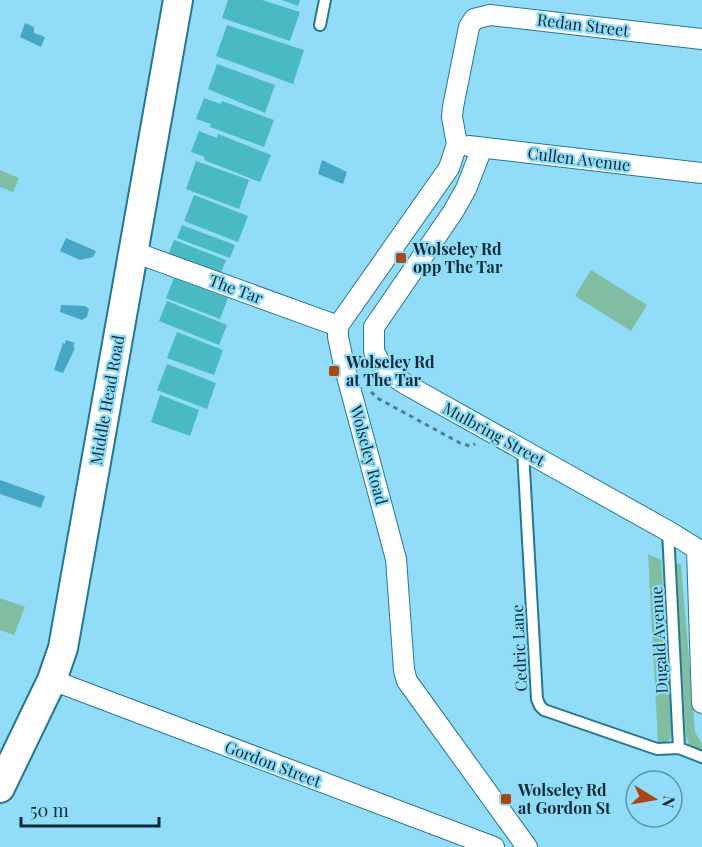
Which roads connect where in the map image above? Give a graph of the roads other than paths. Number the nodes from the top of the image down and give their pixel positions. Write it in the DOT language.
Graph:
graph roads {
  1 [pos="178,0"];
  2 [pos="325,0"];
  3 [pos="320,25"];
  4 [pos="702,39"];
  5 [pos="457,144"];
  6 [pos="482,147"];
  7 [pos="702,173"];
  8 [pos="134,252"];
  9 [pos="338,326"];
  10 [pos="523,451"];
  11 [pos="668,531"];
  12 [pos="699,550"];
  13 [pos="52,680"];
  14 [pos="702,703"];
  15 [pos="679,748"];
  16 [pos="702,757"];
  17 [pos="0,788"];
  18 [pos="494,847"];
  19 [pos="527,847"];
  1 -- 8 [label="street, Middle Head Road"];
  2 -- 3 [label="lane"];
  4 -- 5 [label="street, Redan Street"];
  5 -- 6 [label="street, Cullen Avenue"];
  5 -- 9 [label="street"];
  6 -- 7 [label="street, Cullen Avenue"];
  6 -- 10 [label="street, Mulbring Street"];
  8 -- 9 [label="street, The Tar"];
  8 -- 13 [label="street, Middle Head Road"];
  9 -- 19 [label="street, Wolseley Road"];
  10 -- 11 [label="street, Mulbring Street"];
  10 -- 15 [label="lane, Cedric Lane"];
  11 -- 12 [label="street, Mulbring Street"];
  11 -- 15 [label="lane, Dugald Avenue"];
  12 -- 14 [label="street"];
  13 -- 17 [label="street, Middle Head Road"];
  13 -- 18 [label="street, Gordon Street"];
  15 -- 16 [label="lane, Cedric Lane"];
}
